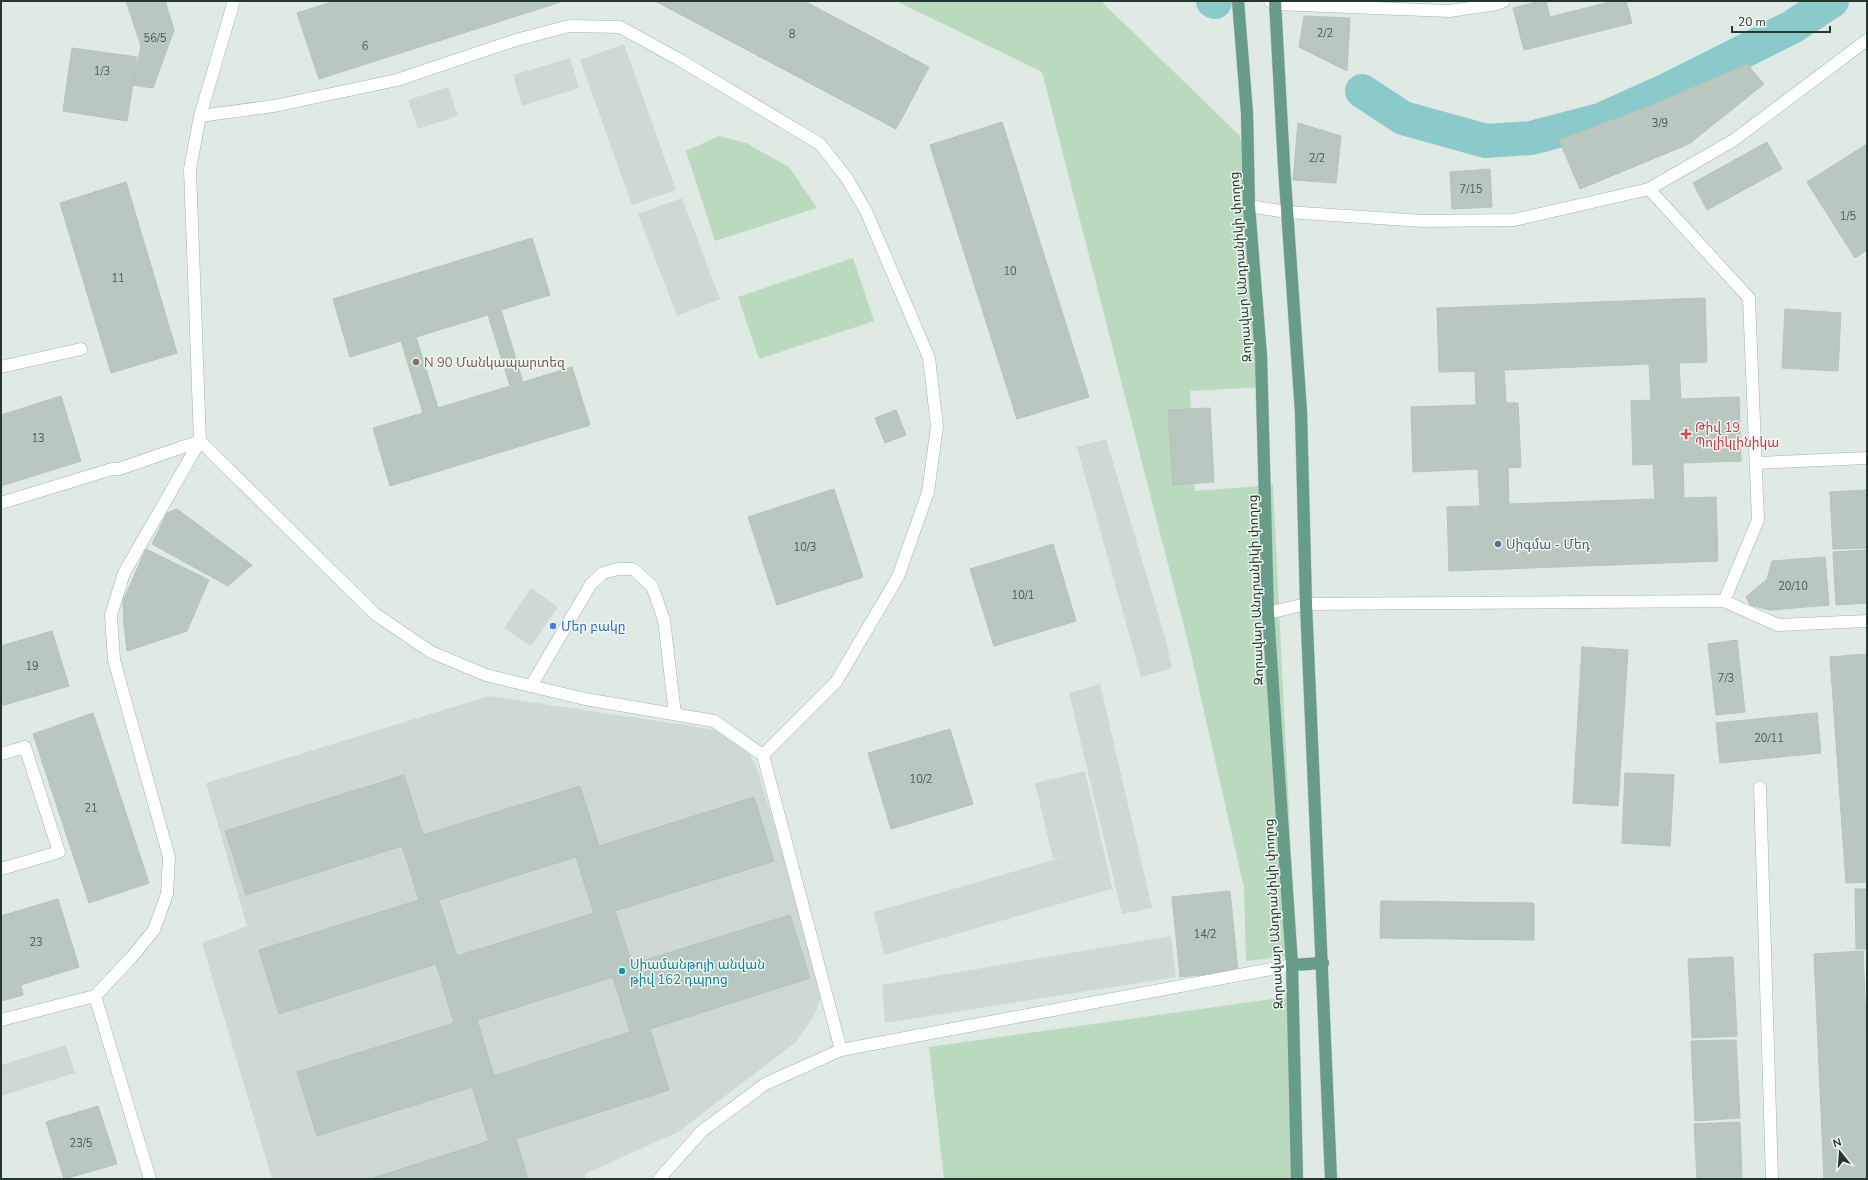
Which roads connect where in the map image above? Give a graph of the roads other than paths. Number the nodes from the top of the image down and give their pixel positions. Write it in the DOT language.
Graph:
graph roads {
  1 [pos="234,1"];
  2 [pos="1238,1"];
  3 [pos="1504,1"];
  4 [pos="1274,2"];
  5 [pos="1867,40"];
  6 [pos="200,116"];
  7 [pos="1649,189"];
  8 [pos="1249,206"];
  9 [pos="1287,212"];
  10 [pos="81,349"];
  11 [pos="1,368"];
  12 [pos="200,441"];
  13 [pos="1867,458"];
  14 [pos="1756,463"];
  15 [pos="1,503"];
  16 [pos="1724,601"];
  17 [pos="1306,604"];
  18 [pos="1268,613"];
  19 [pos="1867,620"];
  20 [pos="531,686"];
  21 [pos="675,714"];
  22 [pos="1,754"];
  23 [pos="763,755"];
  24 [pos="1760,787"];
  25 [pos="1,869"];
  26 [pos="1323,963"];
  27 [pos="1292,965"];
  28 [pos="96,996"];
  29 [pos="1,1020"];
  30 [pos="841,1050"];
  31 [pos="150,1179"];
  32 [pos="659,1179"];
  33 [pos="1297,1179"];
  34 [pos="1331,1179"];
  35 [pos="1772,1179"];
  1 -- 6 [label="lane"];
  2 -- 8 [label="main road, Զորավար Անդրանիկի փողոց"];
  3 -- 4 [label="lane"];
  4 -- 9 [label="main road"];
  5 -- 7 [label="lane"];
  6 -- 12 [label="lane"];
  6 -- 23 [label="lane"];
  7 -- 9 [label="lane"];
  7 -- 14 [label="lane"];
  8 -- 9 [label="lane"];
  8 -- 18 [label="main road, Զորավար Անդրանիկի փողոց"];
  9 -- 17 [label="main road"];
  10 -- 11 [label="lane"];
  12 -- 15 [label="lane"];
  12 -- 20 [label="lane"];
  12 -- 28 [label="lane"];
  13 -- 14 [label="lane"];
  14 -- 16 [label="lane"];
  16 -- 17 [label="lane"];
  16 -- 19 [label="lane"];
  17 -- 18 [label="lane"];
  17 -- 26 [label="main road"];
  18 -- 27 [label="main road, Զորավար Անդրանիկի փողոց"];
  20 -- 21 [label="lane"];
  20 -- 21 [label="lane"];
  21 -- 23 [label="lane"];
  22 -- 25 [label="lane"];
  23 -- 30 [label="lane"];
  24 -- 35 [label="lane"];
  26 -- 27 [label="main road"];
  26 -- 34 [label="main road"];
  27 -- 30 [label="lane"];
  27 -- 33 [label="main road, Զորավար Անդրանիկի փողոց"];
  28 -- 29 [label="lane"];
  28 -- 31 [label="lane"];
  30 -- 32 [label="lane"];
}
